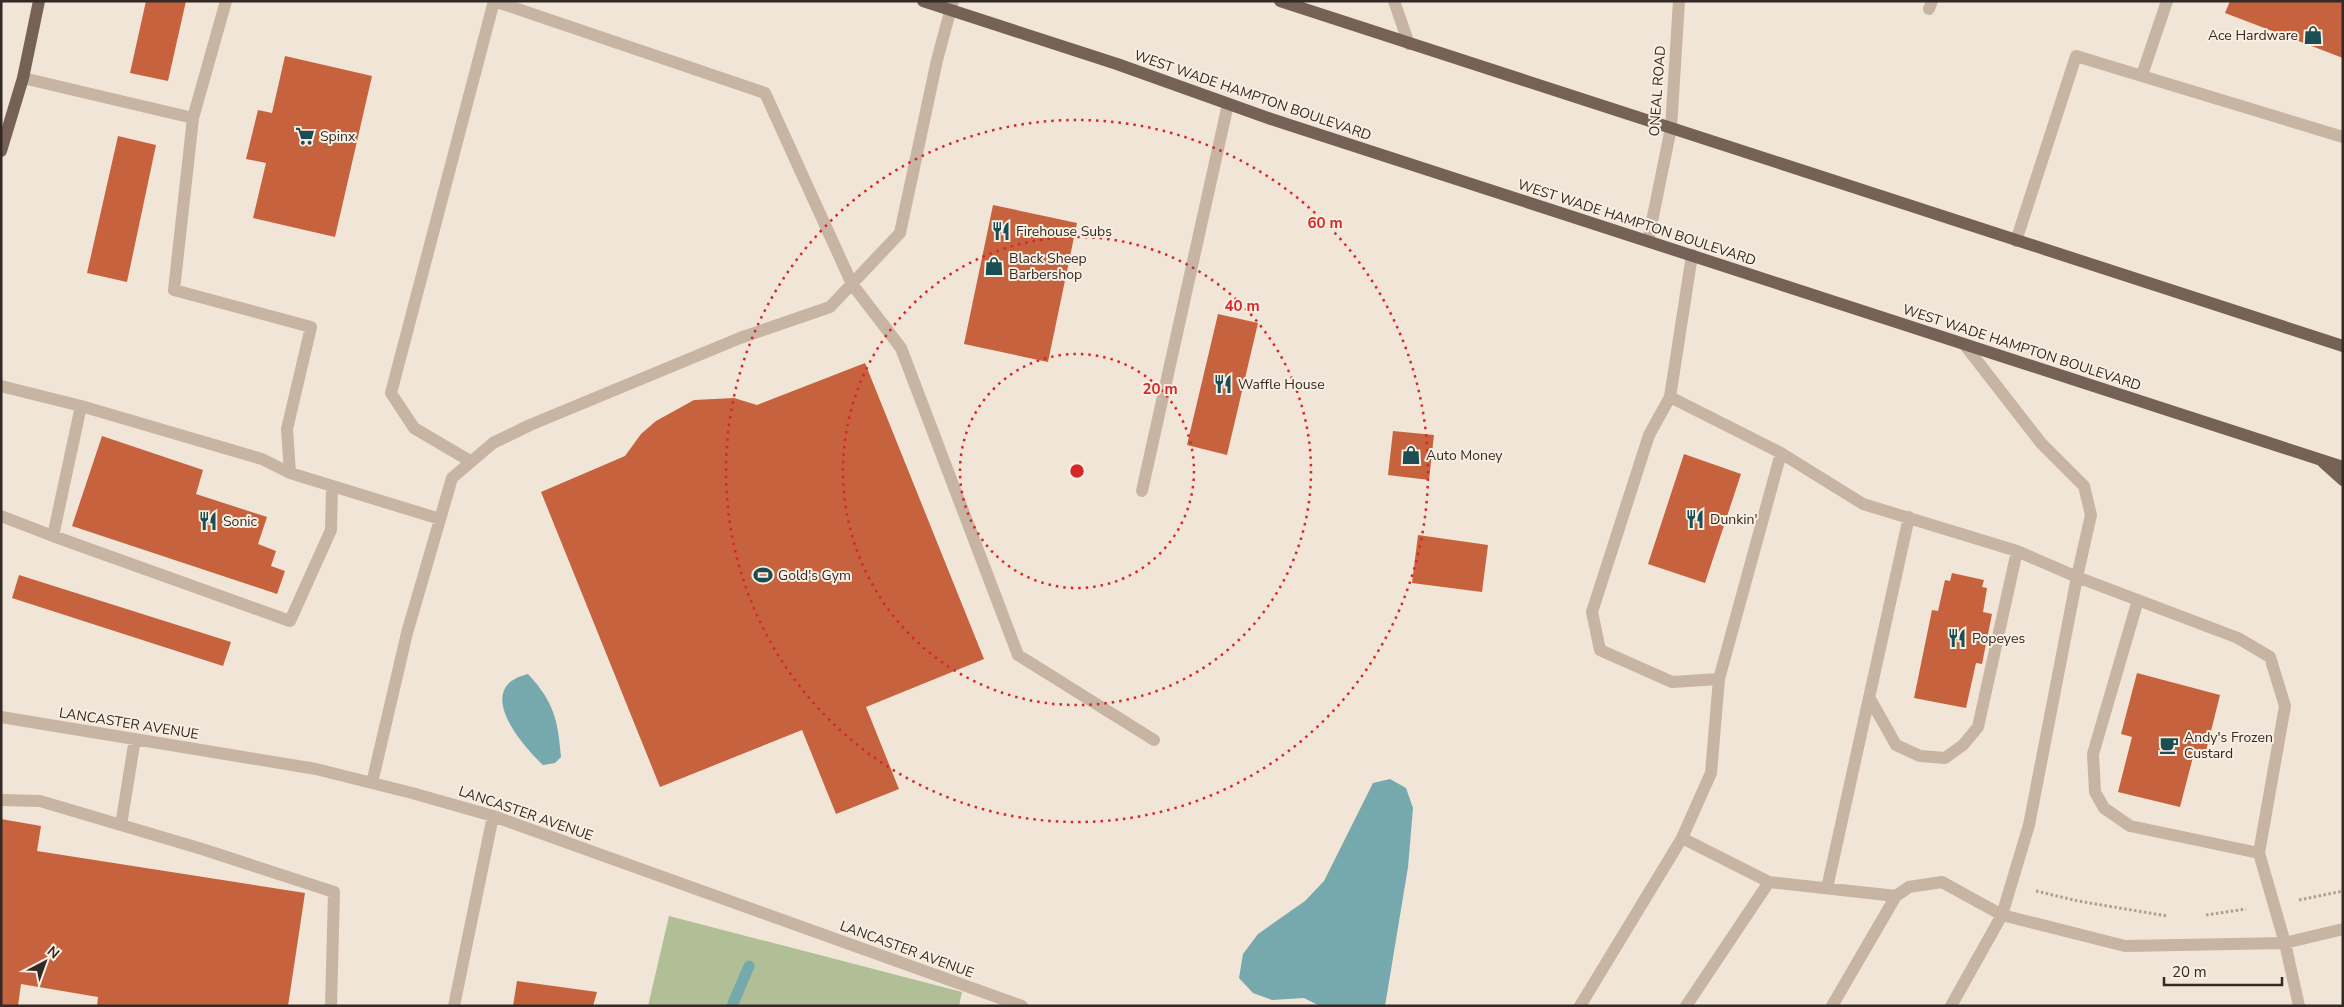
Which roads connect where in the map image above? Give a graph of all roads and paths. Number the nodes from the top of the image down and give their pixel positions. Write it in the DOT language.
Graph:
graph roads {
  1 [pos="39,1"];
  2 [pos="226,1"];
  3 [pos="494,1"];
  4 [pos="924,1"];
  5 [pos="1280,1"];
  6 [pos="1394,1"];
  7 [pos="1679,1"];
  8 [pos="2167,1"];
  9 [pos="952,6"];
  10 [pos="1306,6"];
  11 [pos="1409,44"];
  12 [pos="2142,75"];
  13 [pos="23,78"];
  14 [pos="1228,104"];
  15 [pos="193,118"];
  16 [pos="1671,128"];
  17 [pos="2343,137"];
  18 [pos="1,151"];
  19 [pos="1648,241"];
  20 [pos="2016,241"];
  21 [pos="1692,255"];
  22 [pos="852,284"];
  23 [pos="1964,344"];
  24 [pos="2343,346"];
  25 [pos="1,386"];
  26 [pos="1670,398"];
  27 [pos="81,406"];
  28 [pos="1781,453"];
  29 [pos="2319,459"];
  30 [pos="470,461"];
  31 [pos="2343,467"];
  32 [pos="290,473"];
  33 [pos="2343,480"];
  34 [pos="332,487"];
  35 [pos="1142,491"];
  36 [pos="1,516"];
  37 [pos="1909,517"];
  38 [pos="440,519"];
  39 [pos="53,536"];
  40 [pos="2017,551"];
  41 [pos="2077,577"];
  42 [pos="2138,600"];
  43 [pos="1719,679"];
  44 [pos="1869,697"];
  45 [pos="1,717"];
  46 [pos="135,739"];
  47 [pos="1154,740"];
  48 [pos="372,783"];
  49 [pos="1,800"];
  50 [pos="493,816"];
  51 [pos="121,825"];
  52 [pos="1682,838"];
  53 [pos="2259,853"];
  54 [pos="1770,882"];
  55 [pos="2011,885"];
  56 [pos="1827,888"];
  57 [pos="2343,891"];
  58 [pos="1896,896"];
  59 [pos="2274,905"];
  60 [pos="2002,915"];
  61 [pos="2201,916"];
  62 [pos="2173,917"];
  63 [pos="2343,929"];
  64 [pos="2285,943"];
  65 [pos="331,1006"];
  66 [pos="454,1006"];
  67 [pos="1022,1006"];
  68 [pos="1580,1006"];
  69 [pos="1686,1006"];
  70 [pos="1832,1006"];
  71 [pos="1951,1006"];
  72 [pos="2299,1006"];
  1 -- 13 [label="main road"];
  2 -- 15 [label="street"];
  3 -- 22 [label="street"];
  3 -- 30 [label="street"];
  4 -- 9 [label="main road, WEST WADE HAMPTON BOULEVARD"];
  5 -- 10 [label="main road"];
  6 -- 11 [label="street"];
  7 -- 16 [label="street, ONEAL ROAD"];
  8 -- 12 [label="street"];
  9 -- 14 [label="main road, WEST WADE HAMPTON BOULEVARD"];
  9 -- 22 [label="street"];
  10 -- 11 [label="main road"];
  11 -- 16 [label="main road"];
  12 -- 17 [label="street"];
  12 -- 20 [label="street"];
  13 -- 15 [label="street"];
  13 -- 18 [label="main road"];
  14 -- 19 [label="main road, WEST WADE HAMPTON BOULEVARD"];
  14 -- 35 [label="street"];
  15 -- 32 [label="street"];
  16 -- 19 [label="street, ONEAL ROAD"];
  16 -- 20 [label="main road"];
  19 -- 21 [label="main road, WEST WADE HAMPTON BOULEVARD"];
  20 -- 24 [label="main road"];
  21 -- 23 [label="main road, WEST WADE HAMPTON BOULEVARD"];
  21 -- 26 [label="street"];
  22 -- 30 [label="street"];
  22 -- 47 [label="street"];
  23 -- 29 [label="main road, WEST WADE HAMPTON BOULEVARD"];
  23 -- 41 [label="street"];
  25 -- 27 [label="street"];
  26 -- 28 [label="street"];
  26 -- 43 [label="street"];
  27 -- 32 [label="street"];
  27 -- 39 [label="street"];
  28 -- 37 [label="street"];
  28 -- 43 [label="street"];
  29 -- 31 [label="main road, WEST WADE HAMPTON BOULEVARD"];
  29 -- 33 [label="main road"];
  30 -- 38 [label="street"];
  32 -- 34 [label="street"];
  34 -- 38 [label="street"];
  34 -- 39 [label="street"];
  36 -- 39 [label="street"];
  37 -- 40 [label="street"];
  37 -- 44 [label="street"];
  38 -- 48 [label="street"];
  40 -- 41 [label="street"];
  40 -- 44 [label="street"];
  41 -- 42 [label="street"];
  41 -- 55 [label="street"];
  42 -- 53 [label="street"];
  42 -- 53 [label="street"];
  43 -- 52 [label="street"];
  44 -- 56 [label="street"];
  45 -- 46 [label="street, LANCASTER AVENUE"];
  46 -- 48 [label="street, LANCASTER AVENUE"];
  46 -- 51 [label="street"];
  48 -- 50 [label="street, LANCASTER AVENUE"];
  49 -- 51 [label="street"];
  50 -- 66 [label="street"];
  50 -- 67 [label="street, LANCASTER AVENUE"];
  51 -- 65 [label="street"];
  52 -- 54 [label="street"];
  52 -- 68 [label="street"];
  53 -- 59 [label="street"];
  54 -- 56 [label="street"];
  54 -- 69 [label="street"];
  55 -- 60 [label="street"];
  55 -- 62 [label="path"];
  56 -- 58 [label="street"];
  57 -- 59 [label="path"];
  58 -- 60 [label="street"];
  58 -- 70 [label="street"];
  59 -- 61 [label="path"];
  59 -- 64 [label="street"];
  60 -- 64 [label="street"];
  60 -- 71 [label="street"];
  63 -- 64 [label="street"];
  64 -- 72 [label="street"];
}
